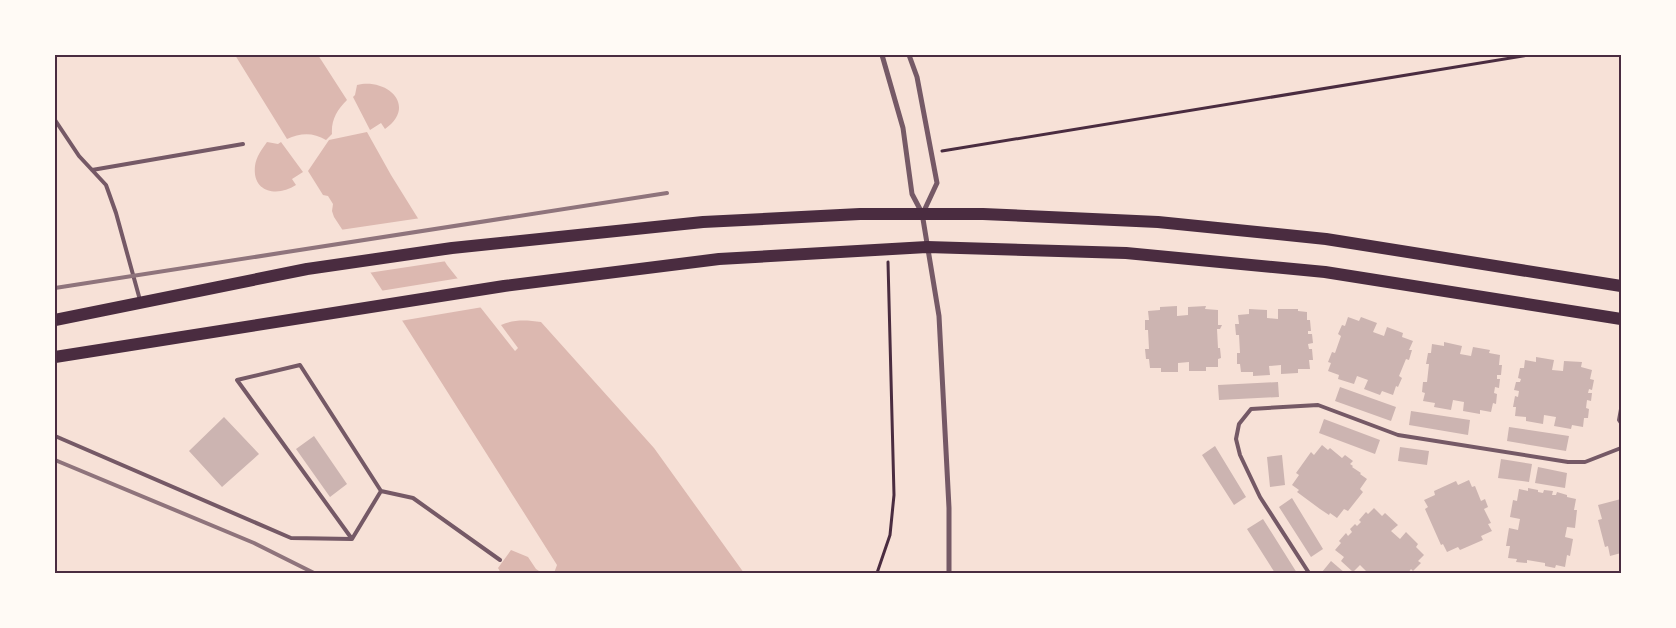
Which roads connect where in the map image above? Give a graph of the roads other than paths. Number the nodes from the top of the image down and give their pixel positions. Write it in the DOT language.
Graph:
graph roads {
  1 [pos="882,55"];
  2 [pos="909,55"];
  3 [pos="55,120"];
  4 [pos="242,144"];
  5 [pos="92,170"];
  6 [pos="922,213"];
  7 [pos="927,248"];
  8 [pos="1621,286"];
  9 [pos="141,303"];
  10 [pos="1621,319"];
  11 [pos="55,320"];
  12 [pos="55,356"];
  13 [pos="1621,409"];
  14 [pos="1621,423"];
  15 [pos="55,436"];
  16 [pos="1621,448"];
  17 [pos="382,491"];
  18 [pos="352,539"];
  19 [pos="500,560"];
  20 [pos="949,573"];
  21 [pos="1309,573"];
  1 -- 6 [label="street"];
  2 -- 6 [label="street"];
  3 -- 5 [label="lane"];
  4 -- 5 [label="lane"];
  5 -- 9 [label="lane"];
  6 -- 7 [label="street"];
  6 -- 8 [label="main road"];
  6 -- 9 [label="main road"];
  7 -- 10 [label="main road"];
  7 -- 12 [label="main road"];
  7 -- 20 [label="street"];
  9 -- 11 [label="main road"];
  13 -- 14 [label="lane"];
  15 -- 18 [label="lane"];
  16 -- 21 [label="lane"];
  17 -- 18 [label="lane"];
  17 -- 18 [label="lane"];
  17 -- 19 [label="lane"];
}
